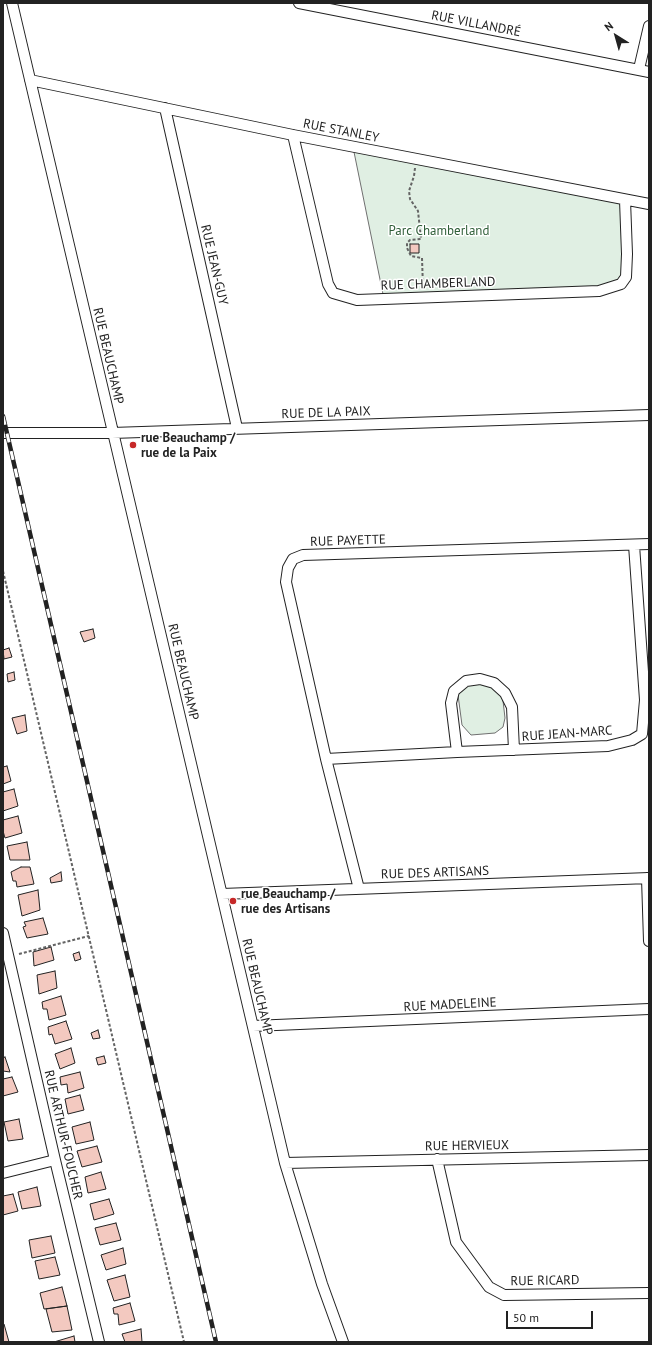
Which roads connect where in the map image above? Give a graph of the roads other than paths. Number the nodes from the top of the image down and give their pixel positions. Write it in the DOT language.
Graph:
graph roads {
  1 [pos="12,3"];
  2 [pos="299,3"];
  3 [pos="649,26"];
  4 [pos="644,70"];
  5 [pos="30,80"];
  6 [pos="165,108"];
  7 [pos="293,135"];
  8 [pos="625,200"];
  9 [pos="649,204"];
  10 [pos="649,415"];
  11 [pos="237,428"];
  12 [pos="3,433"];
  13 [pos="112,433"];
  14 [pos="649,544"];
  15 [pos="634,545"];
  16 [pos="514,750"];
  17 [pos="457,752"];
  18 [pos="326,759"];
  19 [pos="648,878"];
  20 [pos="359,889"];
  21 [pos="222,894"];
  22 [pos="3,933"];
  23 [pos="649,941"];
  24 [pos="649,1009"];
  25 [pos="253,1026"];
  26 [pos="649,1155"];
  27 [pos="437,1159"];
  28 [pos="55,1160"];
  29 [pos="285,1163"];
  30 [pos="3,1173"];
  31 [pos="649,1293"];
  32 [pos="99,1342"];
  33 [pos="343,1342"];
  1 -- 5 [label="street, RUE BEAUCHAMP"];
  2 -- 4 [label="street, RUE VILLANDRÉ"];
  3 -- 4 [label="street"];
  5 -- 6 [label="street, RUE STANLEY"];
  5 -- 13 [label="street, RUE BEAUCHAMP"];
  6 -- 7 [label="street, RUE STANLEY"];
  6 -- 11 [label="street, RUE JEAN-GUY"];
  7 -- 8 [label="street, RUE STANLEY"];
  7 -- 8 [label="street, RUE CHAMBERLAND"];
  8 -- 9 [label="street, RUE STANLEY"];
  10 -- 11 [label="street, RUE DE LA PAIX"];
  11 -- 13 [label="street, RUE DE LA PAIX"];
  12 -- 13 [label="street, RUE DE LA PAIX"];
  13 -- 21 [label="street, RUE BEAUCHAMP"];
  14 -- 15 [label="street, RUE PAYETTE"];
  15 -- 16 [label="street, RUE JEAN-MARC"];
  15 -- 18 [label="street, RUE PAYETTE"];
  16 -- 17 [label="street, RUE JEAN-MARC"];
  16 -- 17 [label="street"];
  17 -- 18 [label="street, RUE JEAN-MARC"];
  18 -- 20 [label="street, RUE PAYETTE"];
  19 -- 20 [label="street, RUE DES ARTISANS"];
  19 -- 23 [label="street"];
  20 -- 21 [label="street, RUE DES ARTISANS"];
  21 -- 25 [label="street, RUE BEAUCHAMP"];
  22 -- 28 [label="street, RUE ARTHUR-FOUCHER"];
  24 -- 25 [label="street, RUE MADELEINE"];
  25 -- 29 [label="street, RUE BEAUCHAMP"];
  26 -- 27 [label="street, RUE HERVIEUX"];
  27 -- 29 [label="street, RUE HERVIEUX"];
  27 -- 31 [label="street, RUE RICARD"];
  28 -- 30 [label="street"];
  28 -- 32 [label="street, RUE ARTHUR-FOUCHER"];
  29 -- 33 [label="street, RUE BEAUCHAMP"];
}
